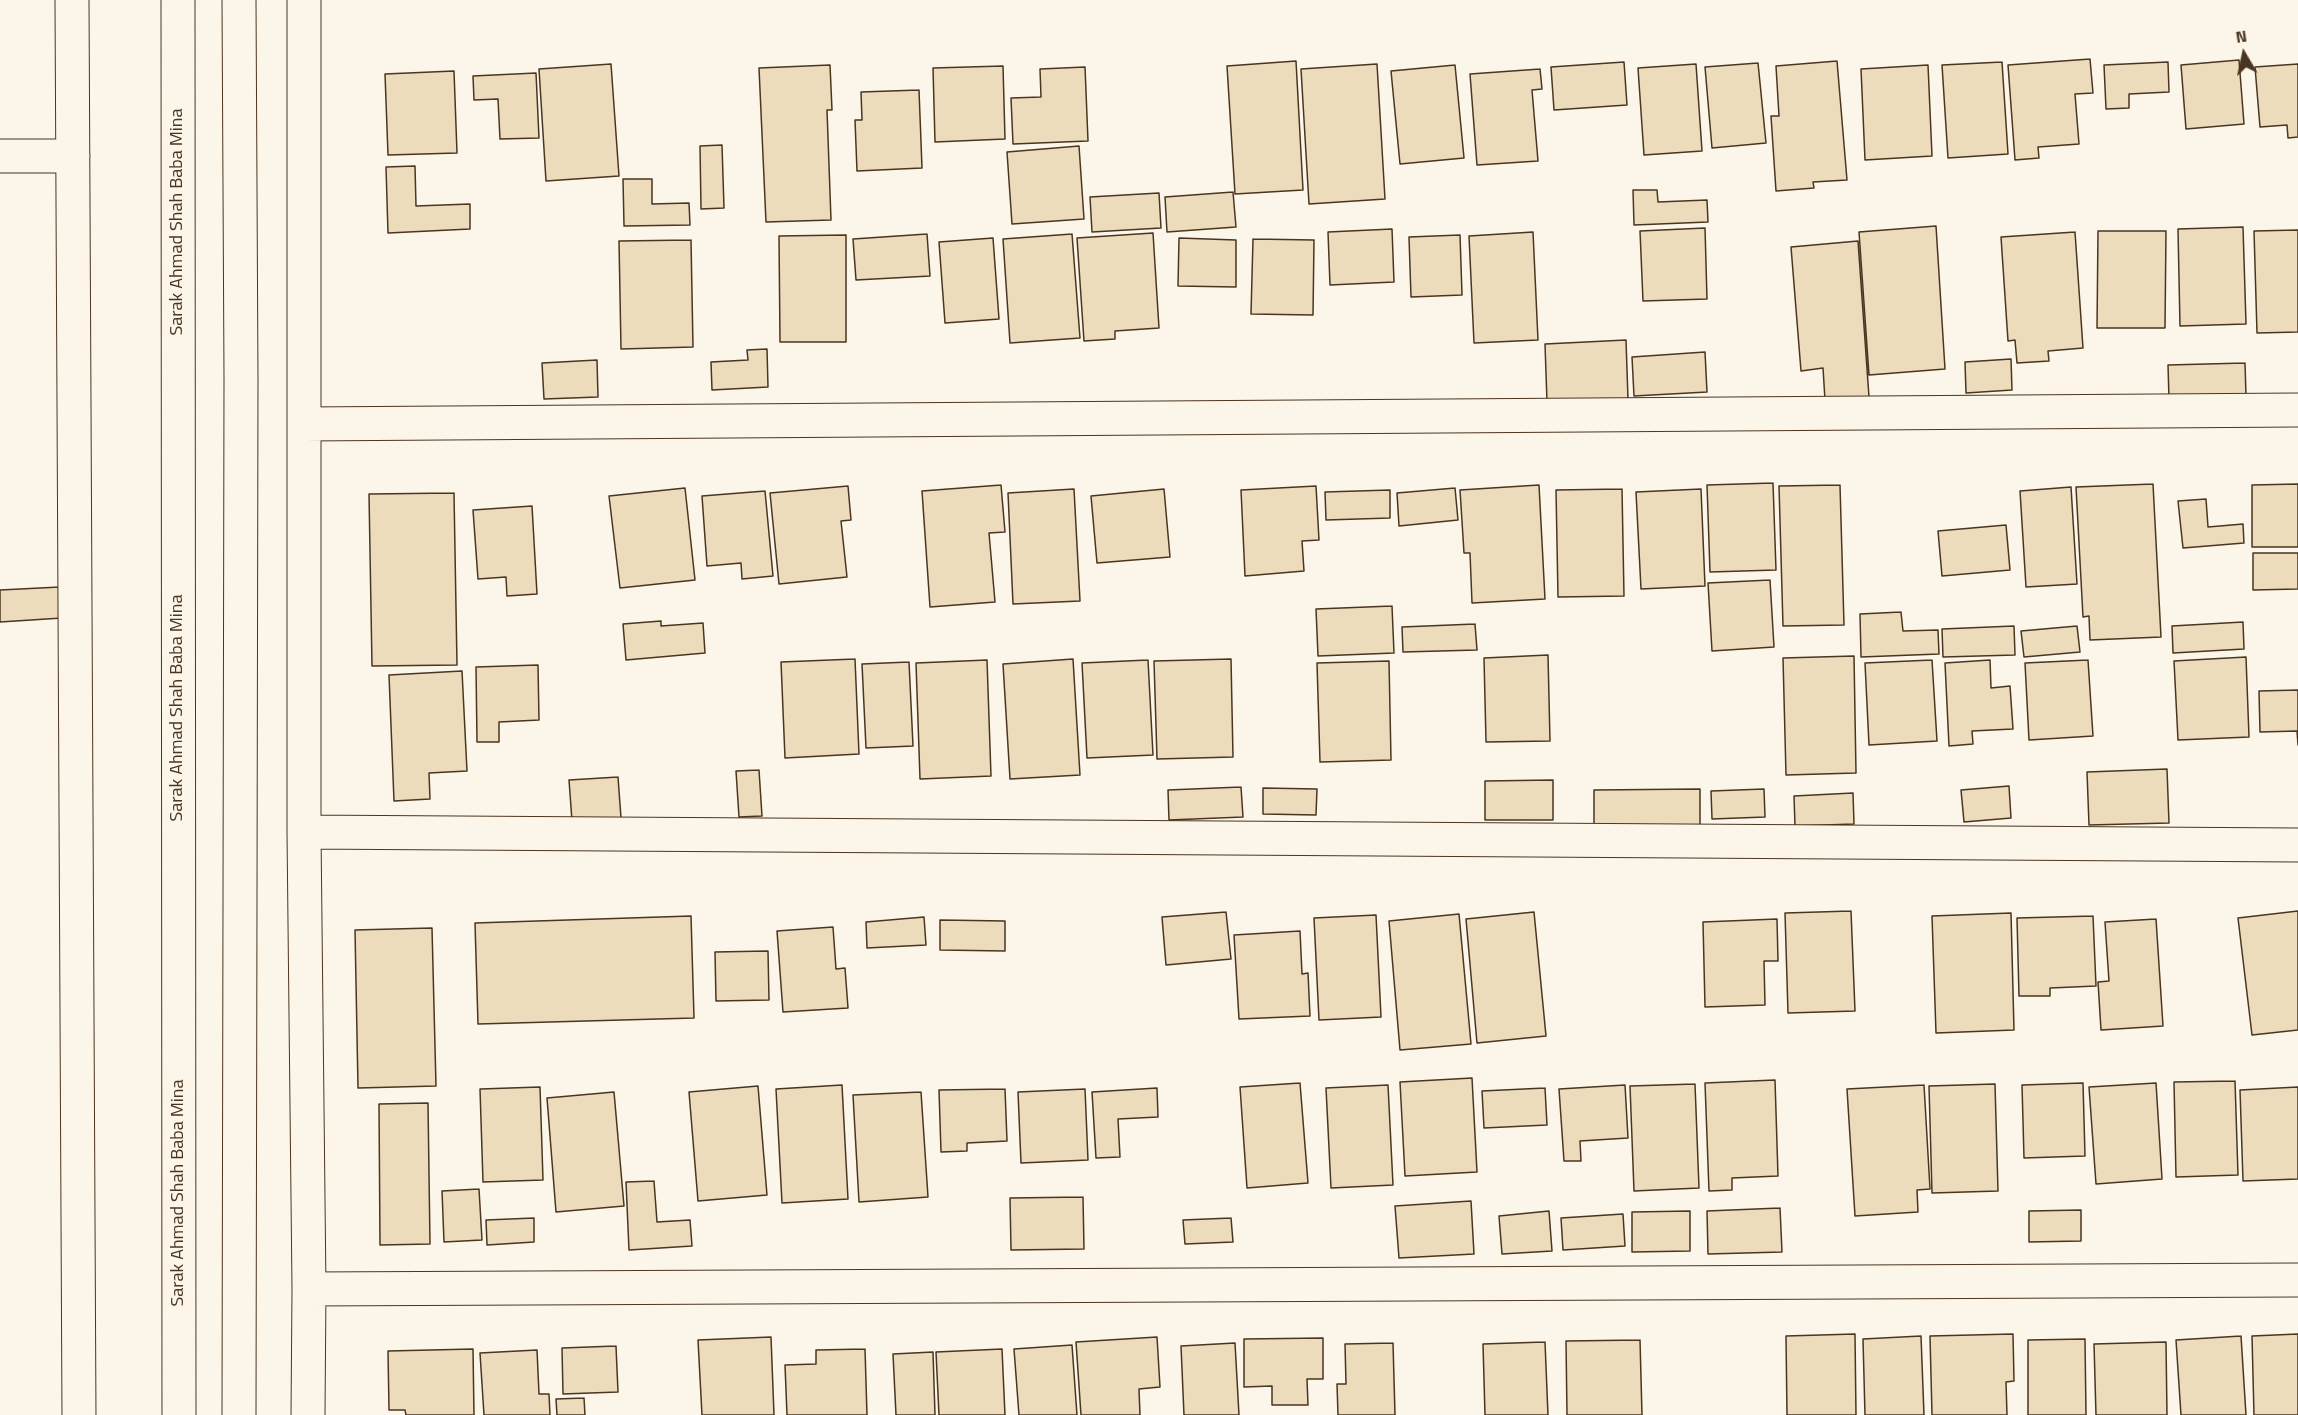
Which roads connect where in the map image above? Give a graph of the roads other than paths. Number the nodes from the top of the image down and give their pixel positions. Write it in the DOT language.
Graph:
graph roads {
  1 [pos="72,0"];
  2 [pos="178,0"];
  3 [pos="239,0"];
  4 [pos="304,0"];
  5 [pos="325,0"];
  6 [pos="0,156"];
  7 [pos="73,156"];
  8 [pos="2298,410"];
  9 [pos="304,424"];
  10 [pos="304,832"];
  11 [pos="2298,845"];
  12 [pos="2298,1280"];
  13 [pos="309,1289"];
  14 [pos="79,1415"];
  15 [pos="179,1415"];
  16 [pos="239,1415"];
  17 [pos="308,1415"];
  1 -- 7 [label="main road"];
  2 -- 15 [label="main road, Sarak Ahmad Shah Baba Mina"];
  3 -- 16 [label="main road"];
  4 -- 5 [label="main road"];
  4 -- 9 [label="main road"];
  6 -- 7 [label="main road"];
  7 -- 14 [label="main road"];
  8 -- 9 [label="main road"];
  9 -- 10 [label="main road"];
  10 -- 11 [label="main road"];
  10 -- 13 [label="main road"];
  12 -- 13 [label="main road"];
  13 -- 17 [label="main road"];
}
